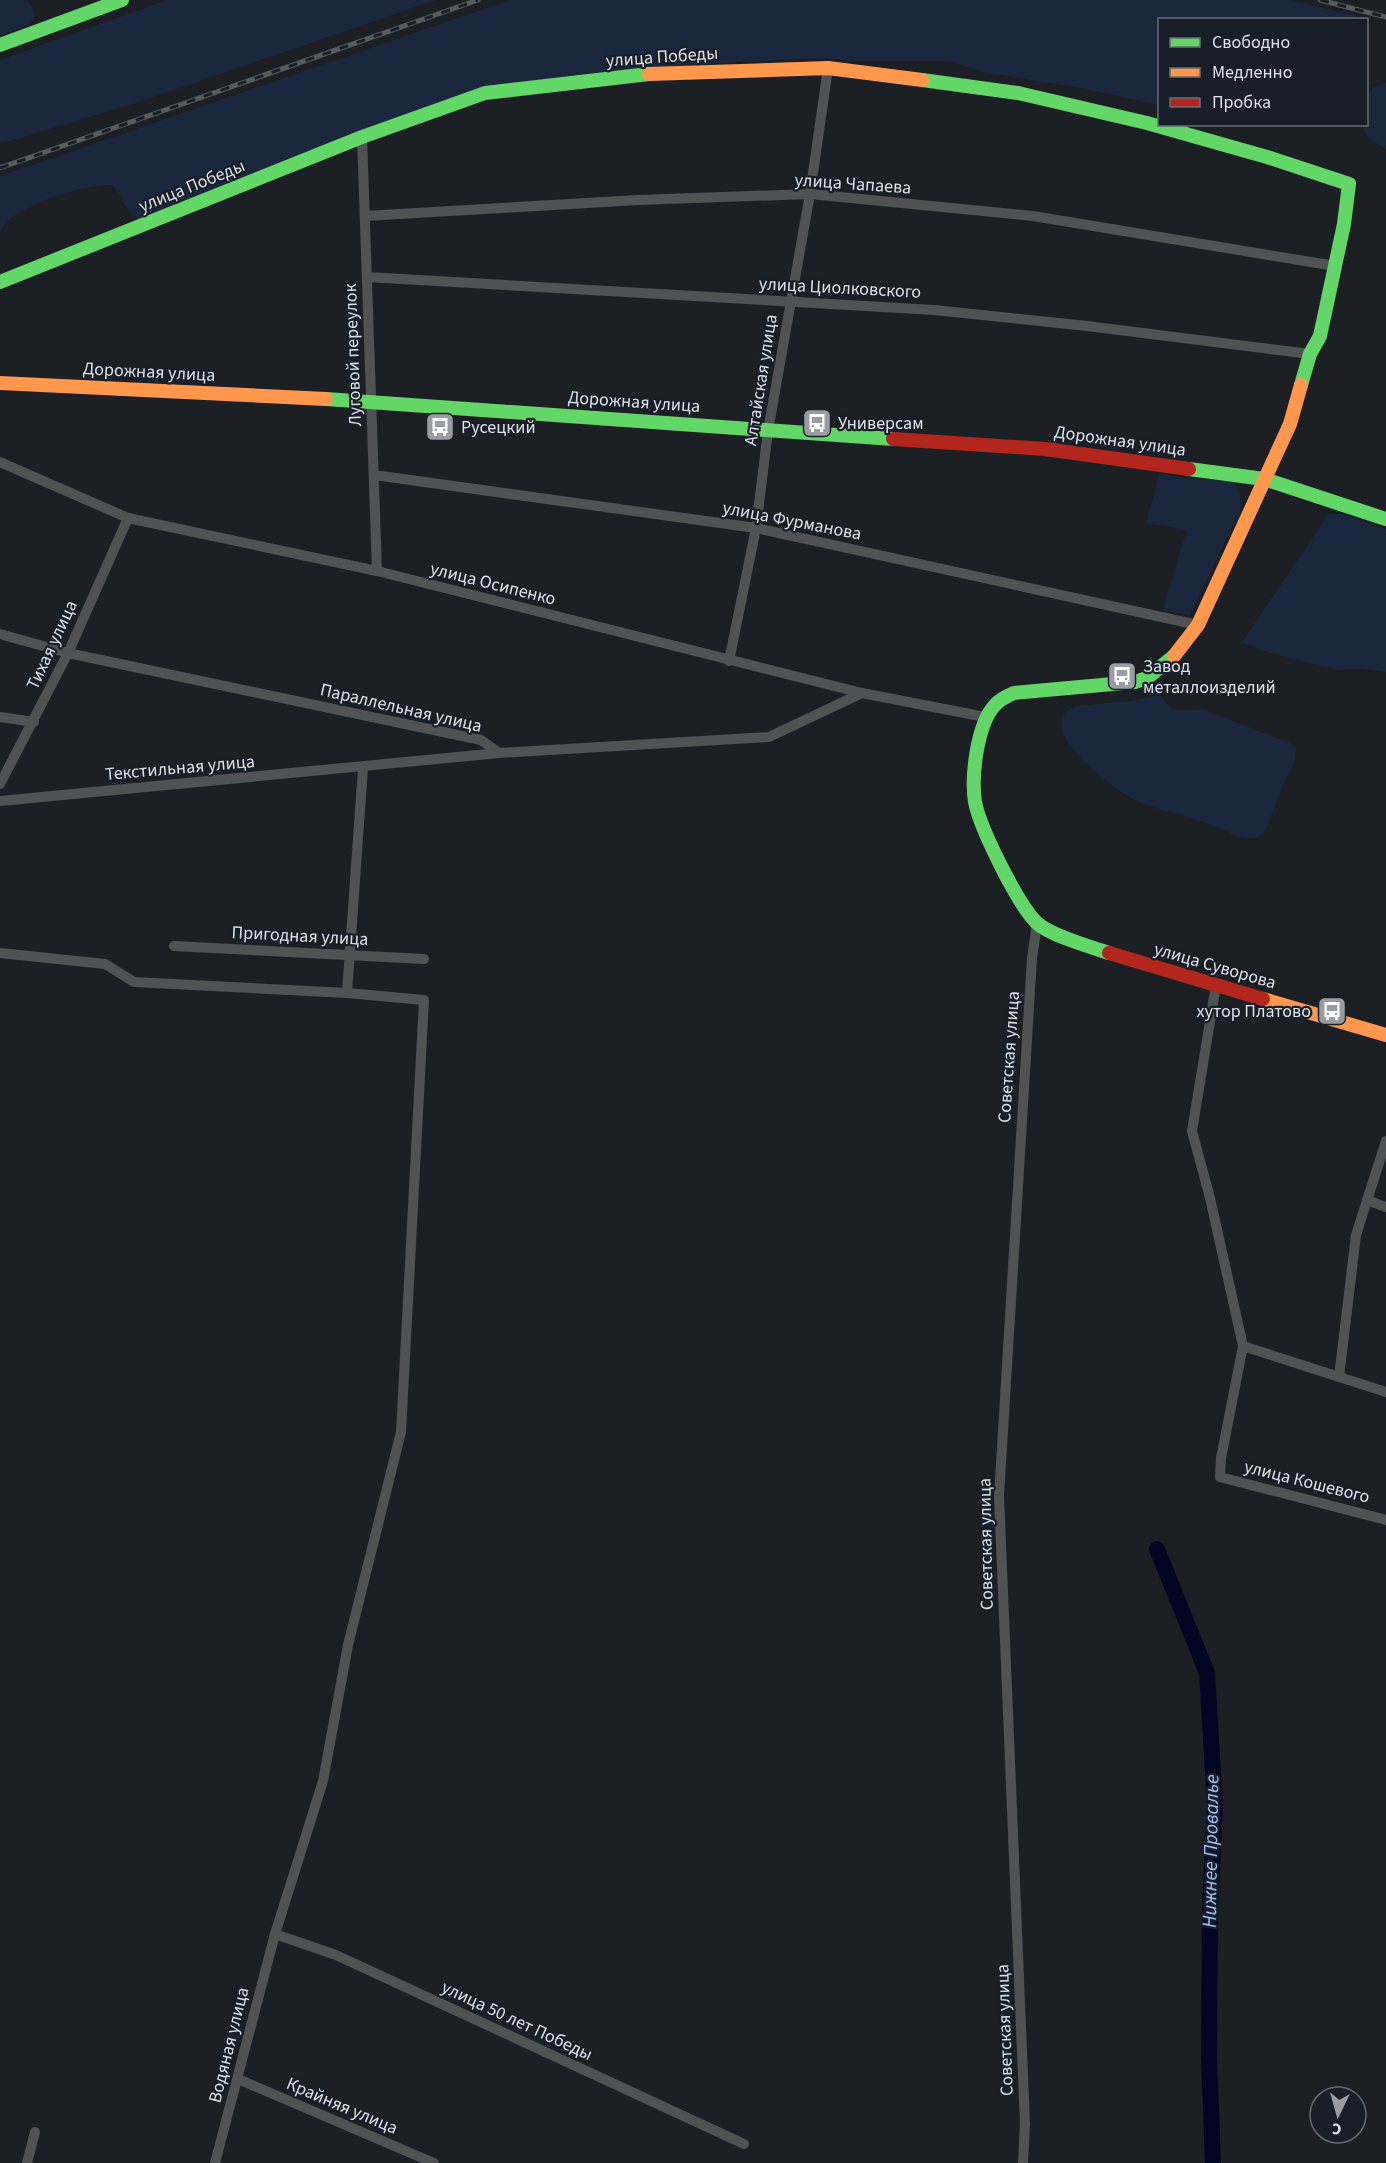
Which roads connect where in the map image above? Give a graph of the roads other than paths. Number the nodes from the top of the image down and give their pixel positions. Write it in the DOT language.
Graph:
graph roads {
  1 [pos="122,0"];
  2 [pos="0,45"];
  3 [pos="828,68"];
  4 [pos="362,137"];
  5 [pos="810,195"];
  6 [pos="365,216"];
  7 [pos="1335,266"];
  8 [pos="367,276"];
  9 [pos="0,282"];
  10 [pos="790,301"];
  11 [pos="1310,354"];
  12 [pos="0,383"];
  13 [pos="372,400"];
  14 [pos="768,431"];
  15 [pos="0,462"];
  16 [pos="374,475"];
  17 [pos="1264,479"];
  18 [pos="128,518"];
  19 [pos="1386,519"];
  20 [pos="756,528"];
  21 [pos="377,571"];
  22 [pos="1198,625"];
  23 [pos="0,634"];
  24 [pos="68,653"];
  25 [pos="729,661"];
  26 [pos="862,693"];
  27 [pos="0,717"];
  28 [pos="985,717"];
  29 [pos="34,722"];
  30 [pos="499,753"];
  31 [pos="363,768"];
  32 [pos="0,784"];
  33 [pos="0,801"];
  34 [pos="1037,924"];
  35 [pos="174,946"];
  36 [pos="0,952"];
  37 [pos="351,954"];
  38 [pos="424,959"];
  39 [pos="1216,985"];
  40 [pos="347,993"];
  41 [pos="1386,1035"];
  42 [pos="1386,1141"];
  43 [pos="1367,1200"];
  44 [pos="1386,1207"];
  45 [pos="1243,1346"];
  46 [pos="1340,1377"];
  47 [pos="1386,1392"];
  48 [pos="1386,1520"];
  49 [pos="275,1934"];
  50 [pos="238,2079"];
  51 [pos="35,2132"];
  52 [pos="744,2144"];
  53 [pos="27,2163"];
  54 [pos="215,2163"];
  55 [pos="434,2163"];
  56 [pos="1023,2163"];
  1 -- 2 [label="street"];
  3 -- 4 [label="street, улица Победы"];
  3 -- 5 [label="street, Алтайская улица"];
  3 -- 7 [label="street, улица Победы"];
  4 -- 6 [label="street, Луговой переулок"];
  4 -- 9 [label="street, улица Победы"];
  5 -- 6 [label="street, улица Чапаева"];
  5 -- 7 [label="street, улица Чапаева"];
  5 -- 10 [label="street, Алтайская улица"];
  6 -- 8 [label="street, Луговой переулок"];
  7 -- 11 [label="street"];
  8 -- 10 [label="street, улица Циолковского"];
  8 -- 13 [label="street, Луговой переулок"];
  10 -- 11 [label="street, улица Циолковского"];
  10 -- 14 [label="street, Алтайская улица"];
  11 -- 17 [label="street"];
  12 -- 13 [label="street, Дорожная улица"];
  13 -- 14 [label="street, Дорожная улица"];
  13 -- 16 [label="street, Луговой переулок"];
  14 -- 17 [label="street, Дорожная улица"];
  14 -- 20 [label="street, Алтайская улица"];
  15 -- 18 [label="street, улица Осипенко"];
  16 -- 20 [label="street, улица Фурманова"];
  16 -- 21 [label="street, Луговой переулок"];
  17 -- 19 [label="street, Дорожная улица"];
  17 -- 22 [label="street"];
  18 -- 21 [label="street, улица Осипенко"];
  18 -- 24 [label="street, Тихая улица"];
  20 -- 22 [label="street, улица Фурманова"];
  20 -- 25 [label="street, Алтайская улица"];
  21 -- 25 [label="street, улица Осипенко"];
  22 -- 28 [label="street"];
  23 -- 24 [label="street, Параллельная улица"];
  24 -- 29 [label="street, Тихая улица"];
  24 -- 30 [label="street, Параллельная улица"];
  25 -- 26 [label="street, улица Осипенко"];
  26 -- 28 [label="street, улица Осипенко"];
  26 -- 30 [label="street, Параллельная улица"];
  27 -- 29 [label="street"];
  28 -- 34 [label="street"];
  29 -- 32 [label="street, Тихая улица"];
  30 -- 31 [label="street, Текстильная улица"];
  31 -- 33 [label="street, Текстильная улица"];
  31 -- 37 [label="street"];
  34 -- 39 [label="street, улица Суворова"];
  34 -- 56 [label="street, Советская улица"];
  35 -- 37 [label="street, Пригодная улица"];
  36 -- 40 [label="street"];
  37 -- 38 [label="street, Пригодная улица"];
  37 -- 40 [label="street"];
  39 -- 41 [label="street, улица Суворова"];
  39 -- 45 [label="street"];
  40 -- 49 [label="street, Водяная улица"];
  42 -- 43 [label="street"];
  43 -- 44 [label="street"];
  43 -- 46 [label="street"];
  45 -- 46 [label="street"];
  45 -- 48 [label="street, улица Кошевого"];
  46 -- 47 [label="street"];
  49 -- 50 [label="street, Водяная улица"];
  49 -- 52 [label="street, улица 50 лет Победы"];
  50 -- 54 [label="street, Водяная улица"];
  50 -- 55 [label="street, Крайняя улица"];
  51 -- 53 [label="street"];
}
